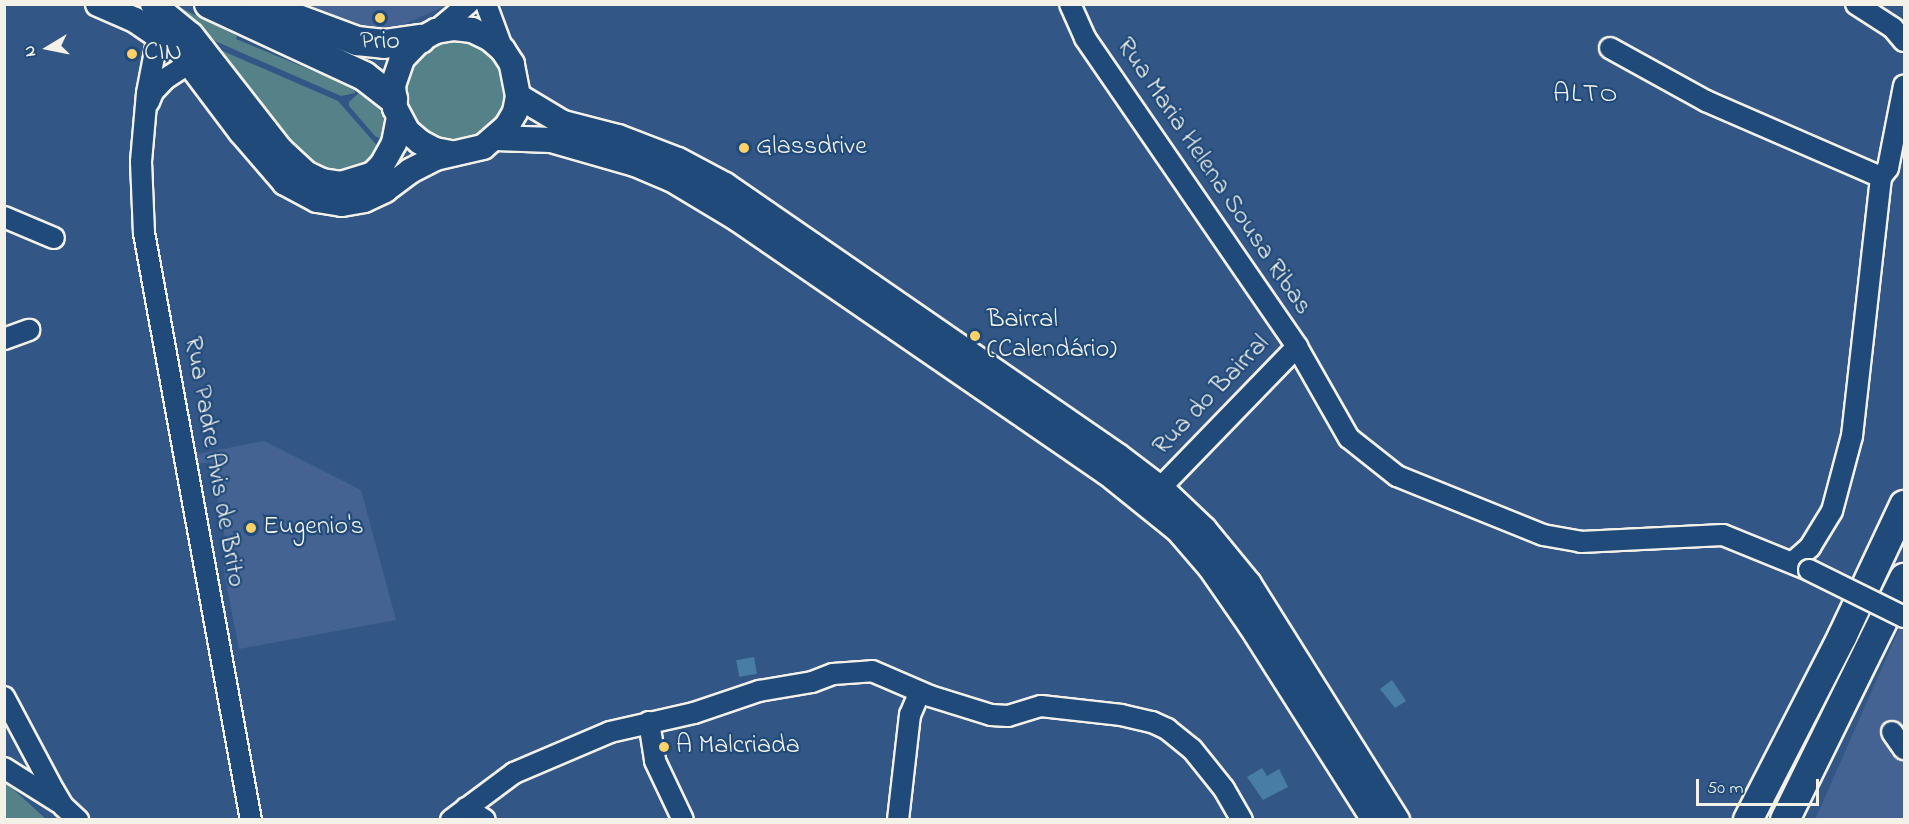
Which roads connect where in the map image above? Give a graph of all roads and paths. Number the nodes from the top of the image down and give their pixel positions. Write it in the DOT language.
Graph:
graph roads {
  1 [pos="98,4"];
  2 [pos="153,4"];
  3 [pos="208,4"];
  4 [pos="258,4"];
  5 [pos="468,4"];
  6 [pos="486,4"];
  7 [pos="1070,4"];
  8 [pos="1856,4"];
  9 [pos="428,35"];
  10 [pos="158,36"];
  11 [pos="1905,41"];
  12 [pos="1610,48"];
  13 [pos="187,49"];
  14 [pos="503,50"];
  15 [pos="1905,86"];
  16 [pos="518,96"];
  17 [pos="396,108"];
  18 [pos="145,112"];
  19 [pos="496,138"];
  20 [pos="451,153"];
  21 [pos="1881,177"];
  22 [pos="4,217"];
  23 [pos="54,238"];
  24 [pos="29,330"];
  25 [pos="4,339"];
  26 [pos="1297,347"];
  27 [pos="1165,483"];
  28 [pos="1905,505"];
  29 [pos="1801,566"];
  30 [pos="1905,578"];
  31 [pos="1905,617"];
  32 [pos="920,692"];
  33 [pos="4,697"];
  34 [pos="649,722"];
  35 [pos="1892,732"];
  36 [pos="31,744"];
  37 [pos="1905,749"];
  38 [pos="8,771"];
  39 [pos="63,806"];
  40 [pos="459,814"];
  41 [pos="1371,818"];
  42 [pos="78,819"];
  43 [pos="251,819"];
  44 [pos="485,819"];
  45 [pos="683,819"];
  46 [pos="898,819"];
  47 [pos="1242,819"];
  48 [pos="1397,819"];
  49 [pos="1748,819"];
  50 [pos="1785,819"];
  1 -- 10 [label="main road"];
  2 -- 13 [label="main road"];
  3 -- 17 [label="highway"];
  4 -- 9 [label="highway"];
  5 -- 9 [label="street"];
  6 -- 14 [label="street"];
  7 -- 26 [label="street, Rua Maria Helena Sousa Ribas"];
  8 -- 11 [label="street"];
  9 -- 14 [label="main road"];
  9 -- 17 [label="main road"];
  10 -- 13 [label="main road"];
  10 -- 18 [label="street, Rua Padre Avis de Brito"];
  12 -- 21 [label="street"];
  13 -- 17 [label="main road"];
  13 -- 18 [label="street, Rua Padre Avis de Brito"];
  13 -- 20 [label="main road"];
  14 -- 16 [label="main road"];
  15 -- 21 [label="street"];
  16 -- 19 [label="main road"];
  16 -- 48 [label="main road"];
  17 -- 20 [label="main road"];
  18 -- 43 [label="street, Rua Padre Avis de Brito"];
  19 -- 20 [label="main road"];
  19 -- 41 [label="main road"];
  21 -- 29 [label="street"];
  22 -- 23 [label="street"];
  24 -- 25 [label="street"];
  26 -- 27 [label="street, Rua do Bairral"];
  26 -- 29 [label="street, Rua Maria Helena Sousa Ribas"];
  28 -- 49 [label="highway"];
  29 -- 31 [label="street, Rua Maria Helena Sousa Ribas, bridge"];
  30 -- 50 [label="highway"];
  32 -- 34 [label="street"];
  32 -- 46 [label="street"];
  32 -- 47 [label="street"];
  33 -- 36 [label="street"];
  34 -- 40 [label="street"];
  34 -- 45 [label="street"];
  35 -- 37 [label="street"];
  36 -- 38 [label="street"];
  36 -- 39 [label="street"];
  38 -- 39 [label="street"];
  39 -- 42 [label="street"];
  40 -- 44 [label="street"];
}
